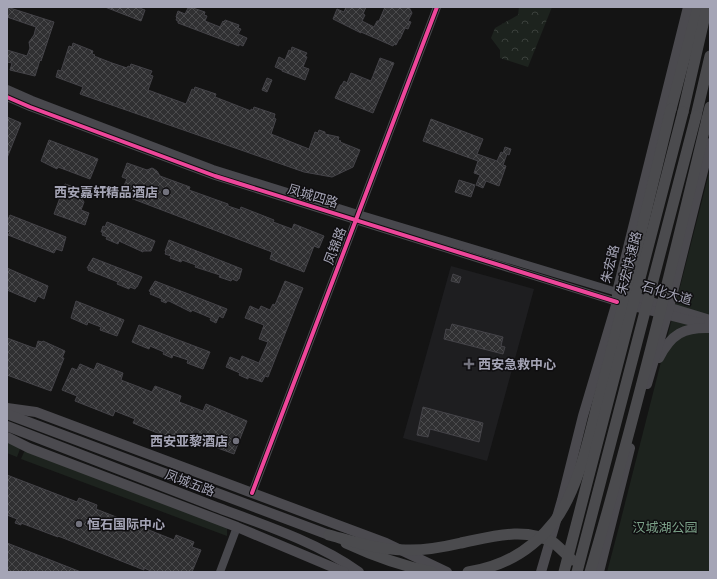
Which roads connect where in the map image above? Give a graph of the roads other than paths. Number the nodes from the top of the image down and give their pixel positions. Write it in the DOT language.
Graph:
graph roads {
  1 [pos="437,7"];
  2 [pos="688,7"];
  3 [pos="698,7"];
  4 [pos="707,7"];
  5 [pos="710,56"];
  6 [pos="7,88"];
  7 [pos="7,97"];
  8 [pos="710,107"];
  9 [pos="710,143"];
  10 [pos="357,217"];
  11 [pos="617,297"];
  12 [pos="668,312"];
  13 [pos="710,320"];
  14 [pos="710,328"];
  15 [pos="645,389"];
  16 [pos="7,408"];
  17 [pos="7,414"];
  18 [pos="7,426"];
  19 [pos="7,437"];
  20 [pos="252,493"];
  21 [pos="237,528"];
  22 [pos="329,535"];
  23 [pos="220,572"];
  24 [pos="344,572"];
  25 [pos="359,572"];
  26 [pos="432,572"];
  27 [pos="447,572"];
  28 [pos="468,572"];
  29 [pos="541,572"];
  30 [pos="564,572"];
  31 [pos="579,572"];
  32 [pos="590,572"];
  33 [pos="598,572"];
  1 -- 10 [label="street, 凤锦路"];
  2 -- 11 [label="main road, 朱宏路"];
  3 -- 28 [label="highway, bridge"];
  4 -- 30 [label="highway, 朱宏快速路, bridge"];
  5 -- 31 [label="highway, bridge"];
  6 -- 10 [label="street, 凤城四路"];
  7 -- 10 [label="street, 凤城四路"];
  8 -- 32 [label="highway, bridge"];
  9 -- 12 [label="main road"];
  10 -- 11 [label="street, 凤城四路"];
  10 -- 20 [label="street, 凤锦路"];
  11 -- 12 [label="main road, 石化大道"];
  11 -- 29 [label="main road, 朱宏路"];
  12 -- 13 [label="main road, 石化大道"];
  12 -- 14 [label="main road, 石化大道"];
  12 -- 15 [label="main road"];
  14 -- 15 [label="main road"];
  15 -- 33 [label="main road"];
  16 -- 20 [label="main road"];
  17 -- 22 [label="main road, 凤城五路"];
  18 -- 25 [label="main road, 凤城五路"];
  19 -- 21 [label="main road"];
  20 -- 27 [label="main road"];
  21 -- 23 [label="street"];
  21 -- 24 [label="main road"];
  22 -- 26 [label="highway, bridge"];
  22 -- 31 [label="highway, bridge"];
}
